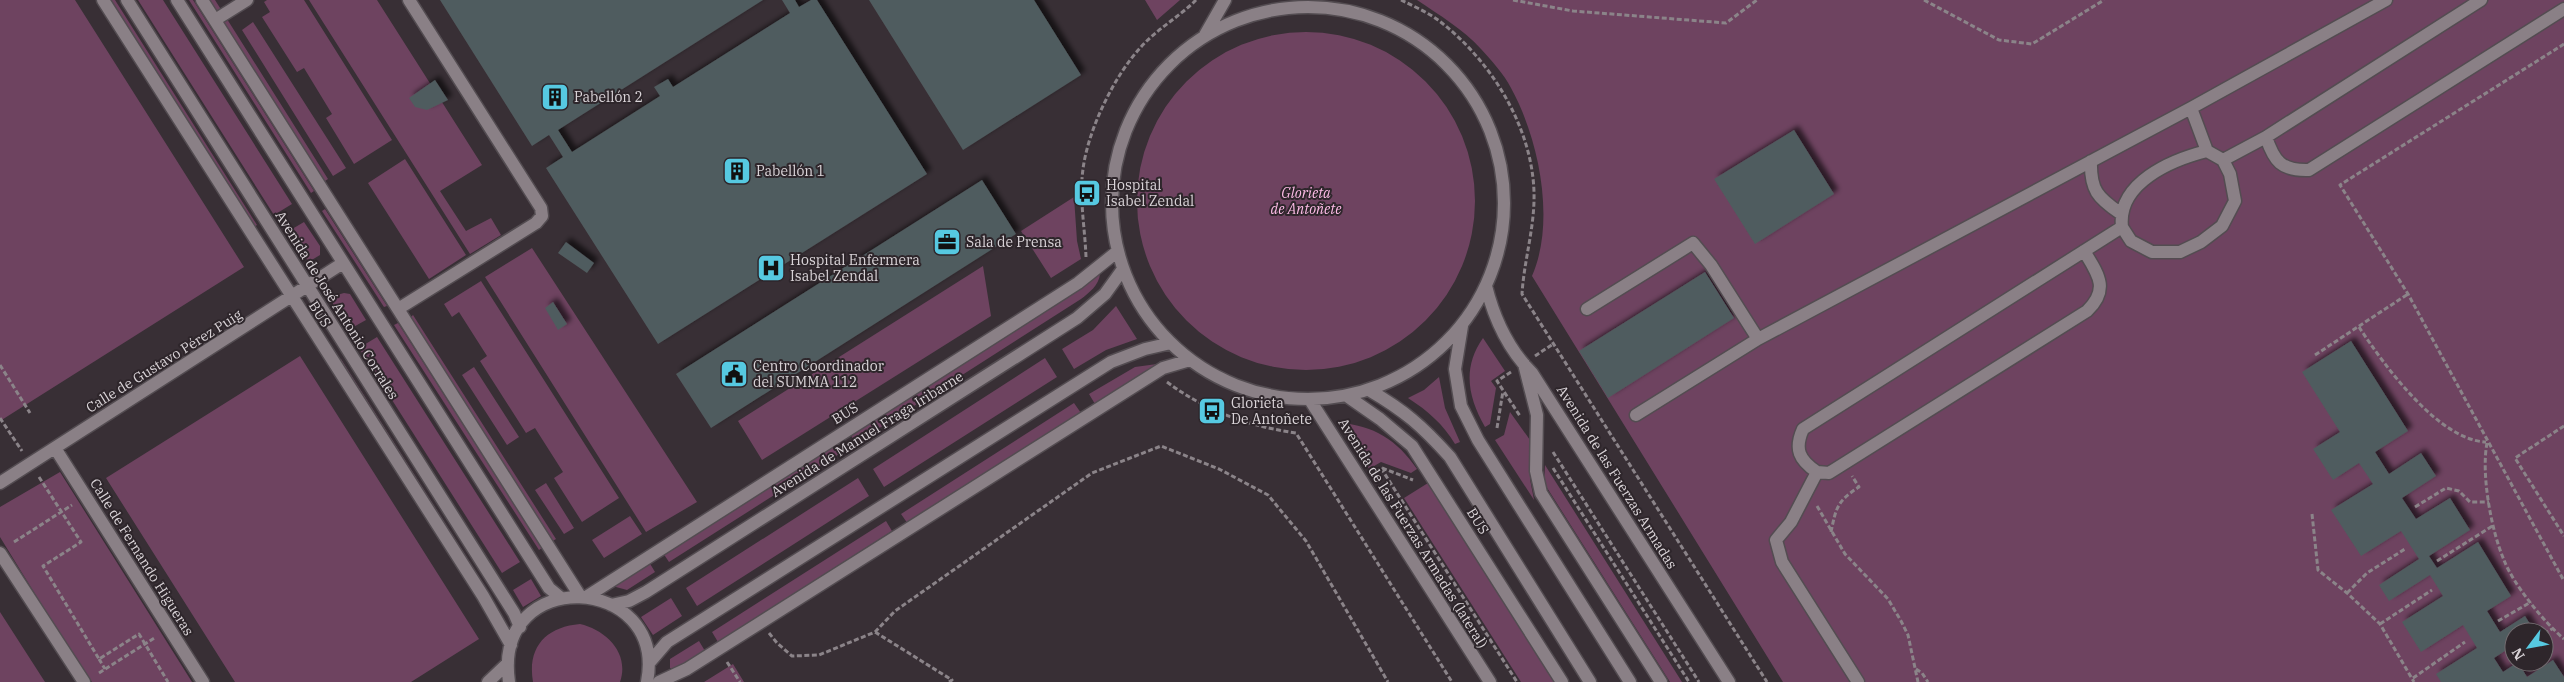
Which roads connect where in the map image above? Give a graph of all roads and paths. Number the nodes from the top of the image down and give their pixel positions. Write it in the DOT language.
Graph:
graph roads {
  1 [pos="103,0"];
  2 [pos="127,0"];
  3 [pos="177,0"];
  4 [pos="202,0"];
  5 [pos="247,0"];
  6 [pos="409,0"];
  7 [pos="1196,0"];
  8 [pos="1225,0"];
  9 [pos="1401,0"];
  10 [pos="1513,0"];
  11 [pos="1757,0"];
  12 [pos="1924,0"];
  13 [pos="2104,0"];
  14 [pos="2386,0"];
  15 [pos="2481,0"];
  16 [pos="1311,3"];
  17 [pos="2564,9"];
  18 [pos="215,20"];
  19 [pos="1205,36"];
  20 [pos="2564,44"];
  21 [pos="2190,108"];
  22 [pos="2266,137"];
  23 [pos="2207,151"];
  24 [pos="2222,160"];
  25 [pos="2092,161"];
  26 [pos="2120,213"];
  27 [pos="2122,227"];
  28 [pos="1118,251"];
  29 [pos="2084,252"];
  30 [pos="1086,261"];
  31 [pos="344,263"];
  32 [pos="1123,269"];
  33 [pos="1486,286"];
  34 [pos="308,287"];
  35 [pos="2408,294"];
  36 [pos="292,298"];
  37 [pos="398,309"];
  38 [pos="1587,310"];
  39 [pos="1462,325"];
  40 [pos="2359,328"];
  41 [pos="1758,339"];
  42 [pos="1171,343"];
  43 [pos="1554,344"];
  44 [pos="2315,355"];
  45 [pos="1190,360"];
  46 [pos="1524,364"];
  47 [pos="0,365"];
  48 [pos="1165,381"];
  49 [pos="1369,390"];
  50 [pos="1504,391"];
  51 [pos="1347,396"];
  52 [pos="1310,400"];
  53 [pos="30,412"];
  54 [pos="1636,415"];
  55 [pos="0,418"];
  56 [pos="1523,420"];
  57 [pos="2564,426"];
  58 [pos="1497,428"];
  59 [pos="1538,428"];
  60 [pos="2487,442"];
  61 [pos="1537,443"];
  62 [pos="55,448"];
  63 [pos="30,464"];
  64 [pos="1844,464"];
  65 [pos="1817,472"];
  66 [pos="1413,480"];
  67 [pos="0,483"];
  68 [pos="1808,487"];
  69 [pos="2490,502"];
  70 [pos="72,505"];
  71 [pos="2415,507"];
  72 [pos="62,512"];
  73 [pos="2312,514"];
  74 [pos="2494,525"];
  75 [pos="1831,533"];
  76 [pos="2564,536"];
  77 [pos="14,542"];
  78 [pos="2405,549"];
  79 [pos="0,553"];
  80 [pos="2437,561"];
  81 [pos="2564,581"];
  82 [pos="2432,590"];
  83 [pos="2347,593"];
  84 [pos="583,596"];
  85 [pos="561,598"];
  86 [pos="2531,602"];
  87 [pos="611,604"];
  88 [pos="2498,621"];
  89 [pos="762,622"];
  90 [pos="2547,622"];
  91 [pos="2380,624"];
  92 [pos="520,626"];
  93 [pos="2554,631"];
  94 [pos="875,632"];
  95 [pos="156,637"];
  96 [pos="2564,639"];
  97 [pos="2465,642"];
  98 [pos="145,644"];
  99 [pos="511,645"];
  100 [pos="99,659"];
  101 [pos="726,660"];
  102 [pos="649,662"];
  103 [pos="508,663"];
  104 [pos="105,669"];
  105 [pos="1915,669"];
  106 [pos="99,673"];
  107 [pos="2414,680"];
  108 [pos="84,682"];
  109 [pos="168,682"];
  110 [pos="203,682"];
  111 [pos="488,682"];
  112 [pos="509,682"];
  113 [pos="647,682"];
  114 [pos="659,682"];
  115 [pos="740,682"];
  116 [pos="949,682"];
  117 [pos="1388,682"];
  118 [pos="1452,682"];
  119 [pos="1490,682"];
  120 [pos="1517,682"];
  121 [pos="1562,682"];
  122 [pos="1590,682"];
  123 [pos="1630,682"];
  124 [pos="1661,682"];
  125 [pos="1689,682"];
  126 [pos="1699,682"];
  127 [pos="1729,682"];
  128 [pos="1767,682"];
  129 [pos="1858,682"];
  130 [pos="1918,682"];
  131 [pos="1928,682"];
  1 -- 36 [label="street, BUS"];
  2 -- 34 [label="street, Avenida de José Antonio Corrales"];
  3 -- 31 [label="street, Avenida de José Antonio Corrales"];
  4 -- 18 [label="street"];
  5 -- 18 [label="street"];
  6 -- 37 [label="street"];
  7 -- 30 [label="path"];
  8 -- 19 [label="street"];
  9 -- 43 [label="path"];
  10 -- 11 [label="path"];
  12 -- 13 [label="path"];
  14 -- 21 [label="street"];
  15 -- 22 [label="street"];
  16 -- 19 [label="street"];
  16 -- 33 [label="street"];
  17 -- 22 [label="street"];
  18 -- 37 [label="street"];
  19 -- 28 [label="street"];
  20 -- 35 [label="path"];
  21 -- 23 [label="street"];
  21 -- 25 [label="street"];
  22 -- 24 [label="street"];
  23 -- 24 [label="street"];
  23 -- 26 [label="street"];
  24 -- 27 [label="street"];
  25 -- 26 [label="street"];
  25 -- 41 [label="street"];
  26 -- 27 [label="street"];
  27 -- 29 [label="street"];
  28 -- 32 [label="street"];
  28 -- 84 [label="street, BUS"];
  29 -- 64 [label="street"];
  29 -- 65 [label="street"];
  31 -- 34 [label="street, Calle de Gustavo Pérez Puig"];
  31 -- 85 [label="street, Avenida de José Antonio Corrales"];
  32 -- 42 [label="street"];
  32 -- 87 [label="street, Avenida de Manuel Fraga Iribarne"];
  33 -- 39 [label="street"];
  33 -- 46 [label="street, Avenida de las Fuerzas Armadas"];
  34 -- 36 [label="street, Calle de Gustavo Pérez Puig"];
  34 -- 92 [label="street, Avenida de José Antonio Corrales"];
  35 -- 40 [label="path"];
  35 -- 60 [label="path"];
  36 -- 62 [label="street, Calle de Gustavo Pérez Puig"];
  36 -- 99 [label="street, BUS"];
  37 -- 84 [label="street"];
  38 -- 41 [label="street"];
  39 -- 49 [label="street"];
  39 -- 123 [label="street"];
  40 -- 44 [label="path"];
  40 -- 60 [label="path"];
  41 -- 54 [label="street"];
  42 -- 45 [label="street"];
  42 -- 102 [label="street"];
  43 -- 46 [label="path"];
  43 -- 128 [label="path"];
  45 -- 52 [label="street"];
  45 -- 89 [label="street"];
  46 -- 50 [label="path"];
  46 -- 59 [label="street"];
  46 -- 127 [label="street, Avenida de las Fuerzas Armadas"];
  47 -- 53 [label="path"];
  48 -- 118 [label="path"];
  49 -- 51 [label="street"];
  49 -- 122 [label="street"];
  50 -- 56 [label="path"];
  50 -- 58 [label="path"];
  51 -- 52 [label="street"];
  51 -- 121 [label="street, BUS"];
  52 -- 119 [label="street, Avenida de las Fuerzas Armadas (lateral)"];
  55 -- 63 [label="path"];
  57 -- 76 [label="path"];
  59 -- 61 [label="street"];
  59 -- 126 [label="path"];
  60 -- 69 [label="path"];
  60 -- 81 [label="path"];
  61 -- 124 [label="street"];
  61 -- 125 [label="path"];
  62 -- 63 [label="street, Calle de Gustavo Pérez Puig"];
  62 -- 110 [label="street, Calle de Fernando Higueras"];
  63 -- 67 [label="street, Calle de Gustavo Pérez Puig"];
  63 -- 72 [label="path"];
  64 -- 65 [label="street"];
  64 -- 75 [label="path"];
  65 -- 68 [label="street"];
  66 -- 120 [label="path"];
  68 -- 75 [label="path"];
  68 -- 129 [label="street"];
  69 -- 71 [label="path"];
  69 -- 74 [label="path"];
  70 -- 72 [label="path"];
  72 -- 77 [label="path"];
  72 -- 100 [label="path"];
  73 -- 83 [label="path"];
  74 -- 80 [label="path"];
  74 -- 86 [label="path"];
  75 -- 105 [label="path"];
  78 -- 83 [label="path"];
  79 -- 108 [label="street"];
  82 -- 91 [label="path"];
  83 -- 91 [label="path"];
  84 -- 85 [label="street"];
  84 -- 87 [label="street"];
  85 -- 92 [label="street"];
  86 -- 88 [label="path"];
  86 -- 90 [label="path"];
  87 -- 102 [label="street"];
  89 -- 94 [label="path"];
  89 -- 114 [label="street"];
  91 -- 107 [label="path"];
  92 -- 99 [label="street"];
  93 -- 96 [label="path"];
  94 -- 116 [label="path"];
  94 -- 117 [label="path"];
  95 -- 98 [label="path"];
  97 -- 107 [label="path"];
  98 -- 100 [label="path"];
  98 -- 104 [label="path"];
  98 -- 109 [label="path"];
  99 -- 103 [label="street"];
  100 -- 104 [label="path"];
  101 -- 115 [label="path"];
  102 -- 113 [label="street"];
  103 -- 111 [label="street"];
  103 -- 112 [label="street"];
  104 -- 106 [label="path"];
  105 -- 130 [label="path"];
  105 -- 131 [label="path"];
}
